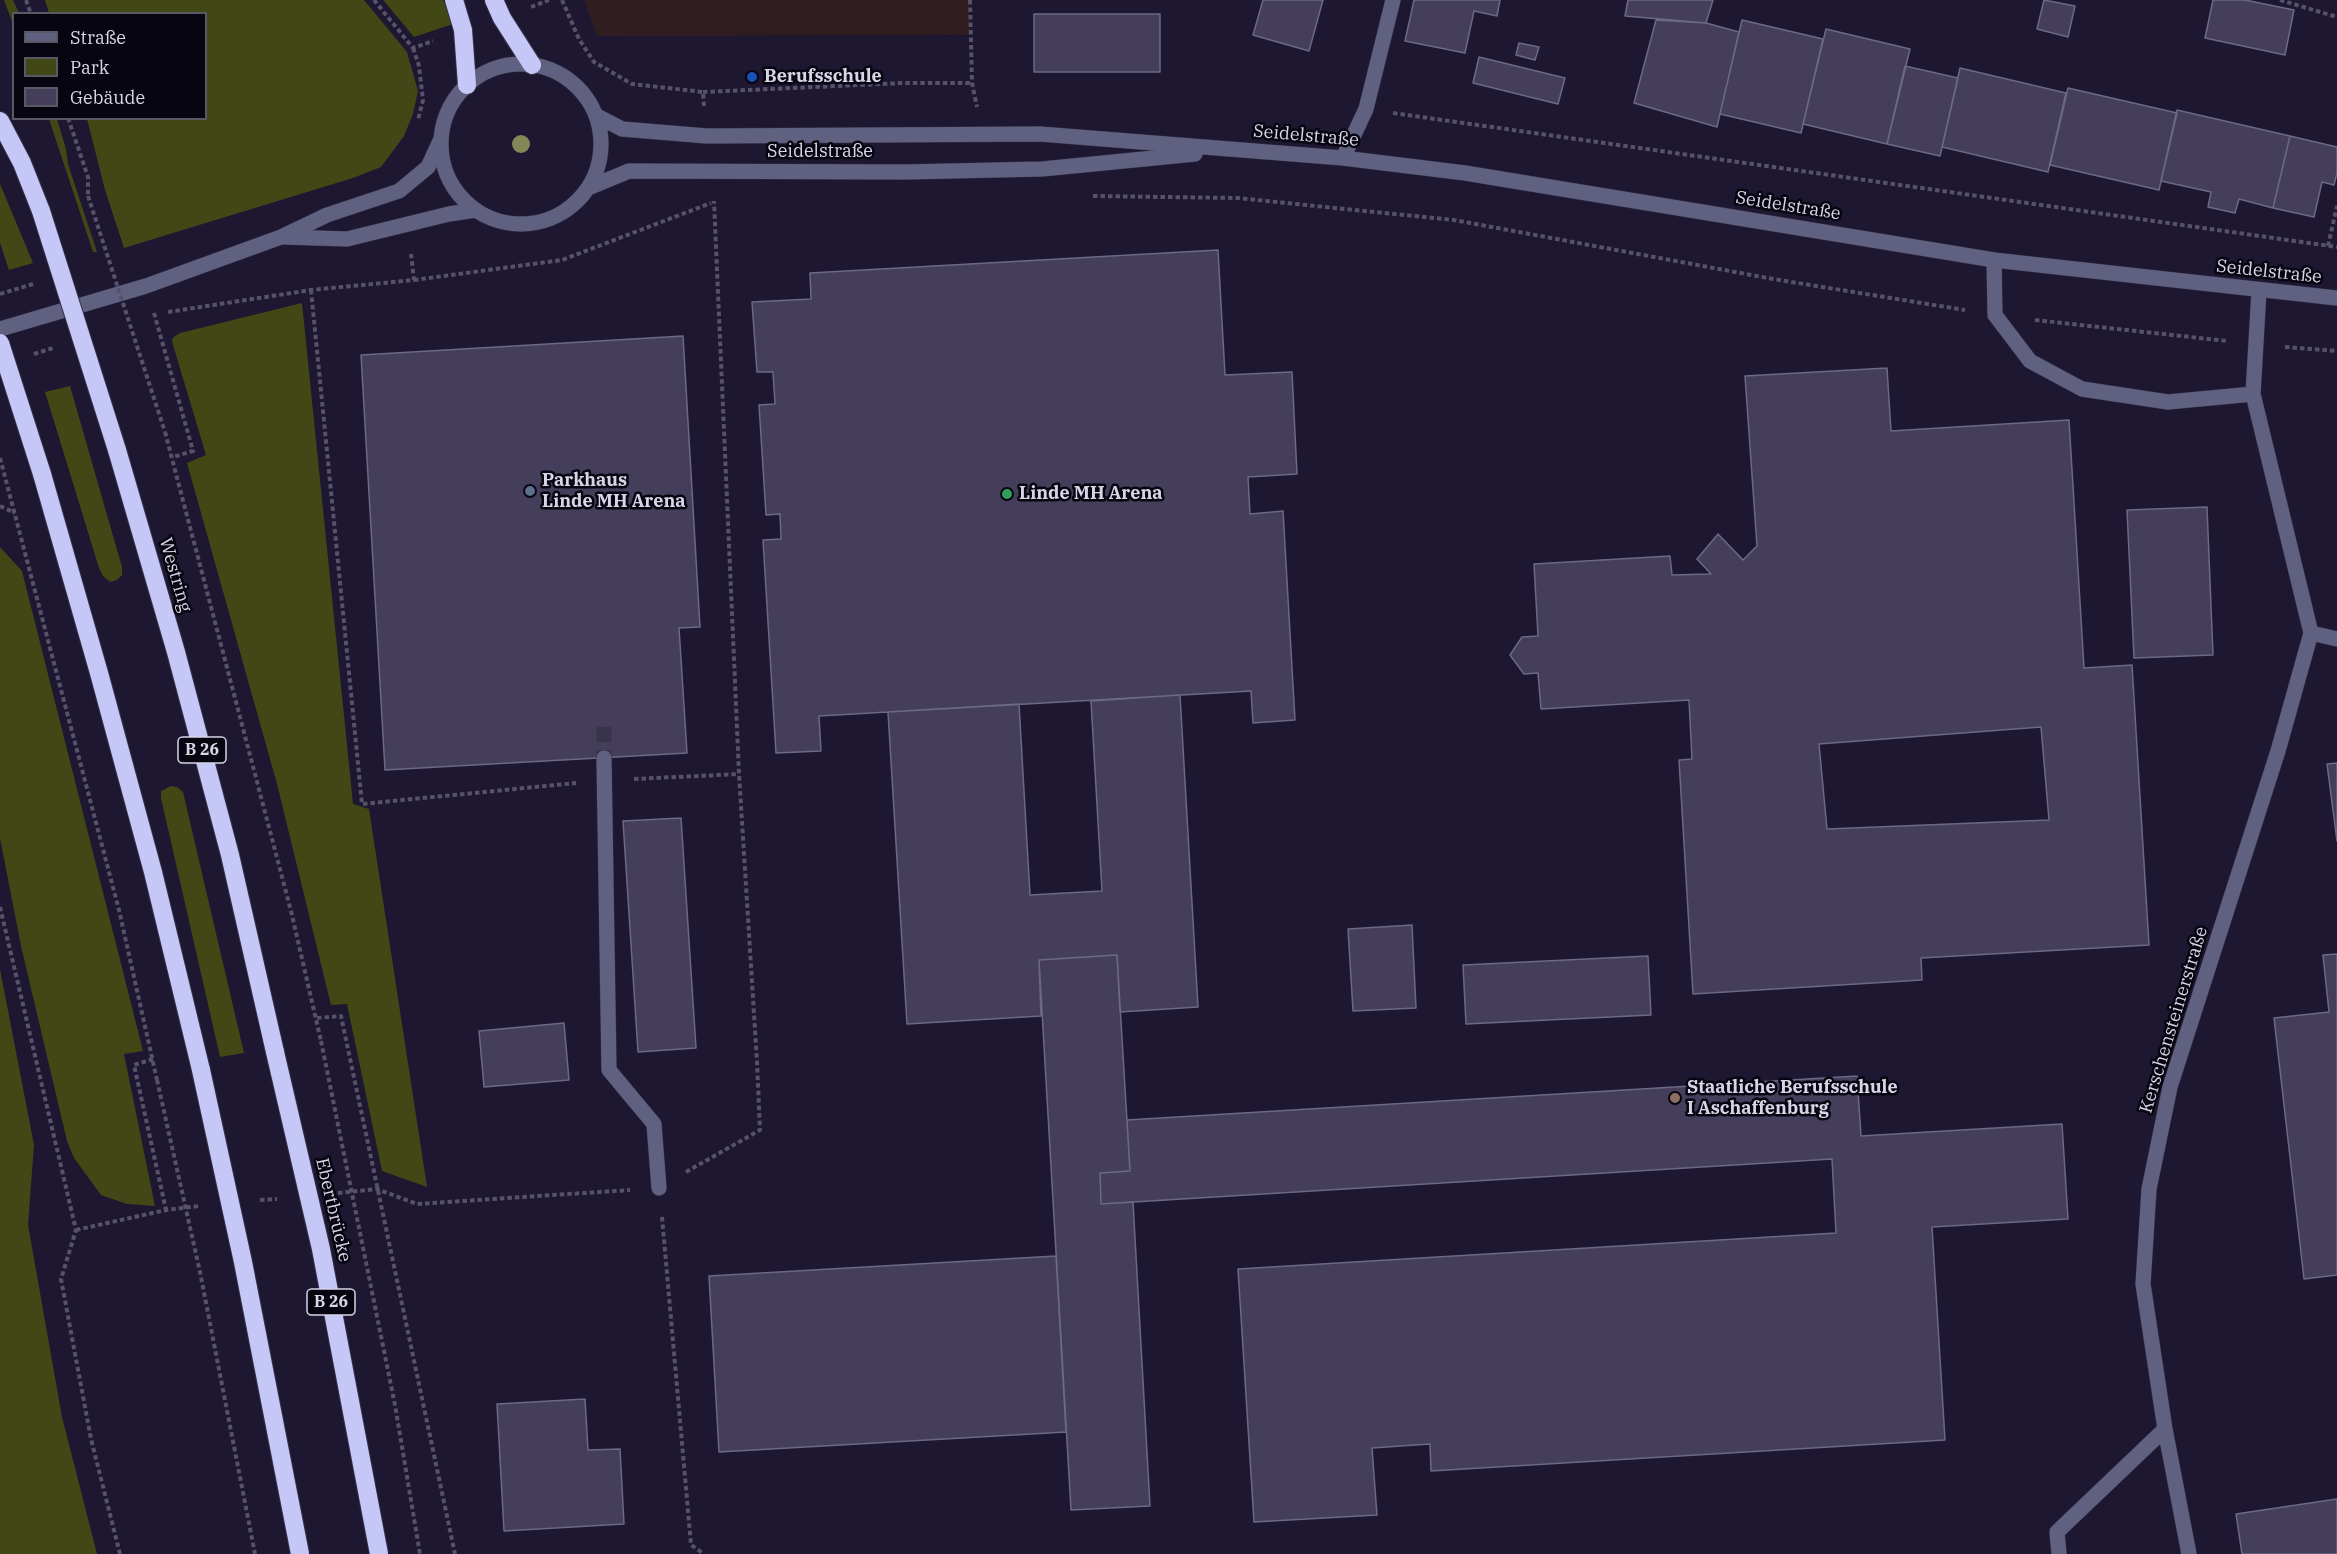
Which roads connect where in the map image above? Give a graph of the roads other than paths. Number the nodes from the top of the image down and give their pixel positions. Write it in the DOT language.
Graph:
graph roads {
  1 [pos="454,0"];
  2 [pos="494,0"];
  3 [pos="1393,0"];
  4 [pos="532,65"];
  5 [pos="467,85"];
  6 [pos="597,116"];
  7 [pos="0,121"];
  8 [pos="441,138"];
  9 [pos="1234,150"];
  10 [pos="1343,158"];
  11 [pos="588,188"];
  12 [pos="476,210"];
  13 [pos="281,237"];
  14 [pos="1994,260"];
  15 [pos="2259,291"];
  16 [pos="2337,298"];
  17 [pos="0,329"];
  18 [pos="0,343"];
  19 [pos="2253,394"];
  20 [pos="2311,633"];
  21 [pos="2337,639"];
  22 [pos="604,758"];
  23 [pos="275,1052"];
  24 [pos="659,1188"];
  25 [pos="2165,1429"];
  26 [pos="300,1554"];
  27 [pos="379,1554"];
  28 [pos="2059,1554"];
  29 [pos="2190,1554"];
  1 -- 5 [label="highway"];
  2 -- 4 [label="highway"];
  3 -- 10 [label="street"];
  4 -- 5 [label="street"];
  4 -- 6 [label="street"];
  5 -- 8 [label="street"];
  6 -- 9 [label="street, Seidelstraße"];
  6 -- 11 [label="street"];
  7 -- 23 [label="highway, Westring / B 26, bridge"];
  8 -- 12 [label="street"];
  8 -- 13 [label="street"];
  9 -- 10 [label="street, Seidelstraße"];
  9 -- 11 [label="street, Seidelstraße"];
  10 -- 14 [label="street, Seidelstraße"];
  11 -- 12 [label="street"];
  12 -- 13 [label="street"];
  13 -- 17 [label="street"];
  14 -- 15 [label="street, Seidelstraße"];
  14 -- 19 [label="street"];
  15 -- 16 [label="street, Seidelstraße"];
  15 -- 19 [label="street, Kerschensteinerstraße"];
  18 -- 26 [label="highway, bridge"];
  19 -- 20 [label="street, Kerschensteinerstraße"];
  20 -- 21 [label="street"];
  20 -- 25 [label="street, Kerschensteinerstraße"];
  22 -- 24 [label="street"];
  23 -- 27 [label="highway, Ebertbrücke / B 26, bridge"];
  25 -- 28 [label="street"];
  25 -- 29 [label="street, Kerschensteinerstraße"];
}
